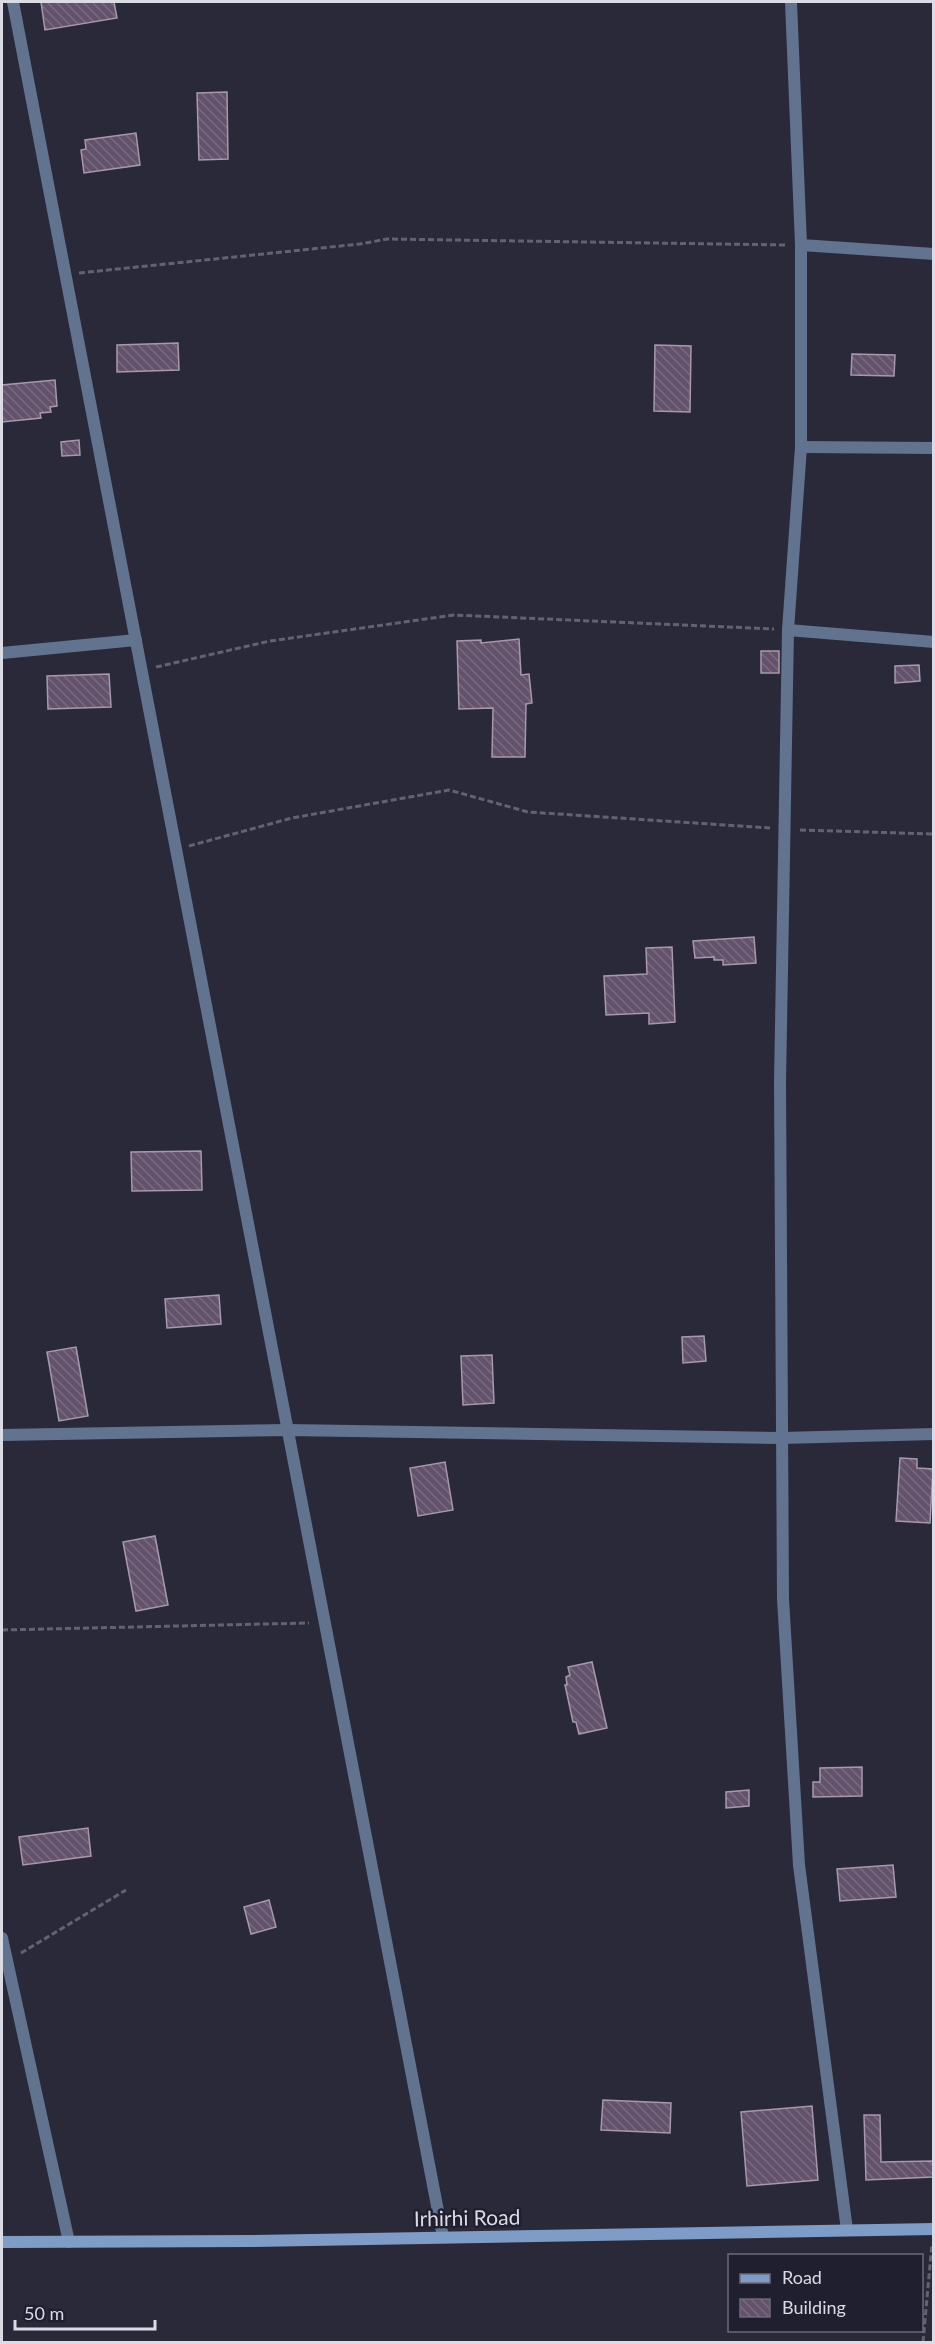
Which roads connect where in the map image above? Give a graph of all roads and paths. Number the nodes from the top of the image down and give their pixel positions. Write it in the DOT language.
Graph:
graph roads {
  1 [pos="13,2"];
  2 [pos="791,2"];
  3 [pos="801,245"];
  4 [pos="933,254"];
  5 [pos="66,275"];
  6 [pos="801,447"];
  7 [pos="933,448"];
  8 [pos="788,630"];
  9 [pos="136,640"];
  10 [pos="933,642"];
  11 [pos="2,653"];
  12 [pos="142,670"];
  13 [pos="784,829"];
  14 [pos="933,834"];
  15 [pos="176,849"];
  16 [pos="288,1430"];
  17 [pos="933,1434"];
  18 [pos="2,1435"];
  19 [pos="782,1438"];
  20 [pos="325,1622"];
  21 [pos="2,1630"];
  22 [pos="126,1890"];
  23 [pos="2,1938"];
  24 [pos="7,1962"];
  25 [pos="933,2229"];
  26 [pos="847,2230"];
  27 [pos="443,2237"];
  28 [pos="2,2242"];
  29 [pos="69,2242"];
  30 [pos="923,2343"];
  1 -- 5 [label="street"];
  2 -- 3 [label="street"];
  3 -- 4 [label="street"];
  3 -- 5 [label="path"];
  3 -- 6 [label="street"];
  5 -- 9 [label="street"];
  6 -- 7 [label="street"];
  6 -- 8 [label="street"];
  8 -- 10 [label="street"];
  8 -- 12 [label="path"];
  8 -- 13 [label="street"];
  9 -- 11 [label="street"];
  9 -- 12 [label="street"];
  12 -- 15 [label="street"];
  13 -- 14 [label="path"];
  13 -- 15 [label="path"];
  13 -- 19 [label="street"];
  15 -- 16 [label="street"];
  16 -- 18 [label="street"];
  16 -- 19 [label="street"];
  16 -- 20 [label="street"];
  17 -- 19 [label="street"];
  19 -- 26 [label="street"];
  20 -- 21 [label="path"];
  20 -- 27 [label="street"];
  22 -- 24 [label="path"];
  23 -- 24 [label="street"];
  24 -- 29 [label="street"];
  25 -- 26 [label="street, Irhirhi Road"];
  25 -- 30 [label="path"];
  26 -- 27 [label="street, Irhirhi Road"];
  27 -- 29 [label="street, Irhirhi Road"];
  28 -- 29 [label="street, Irhirhi Road"];
}
